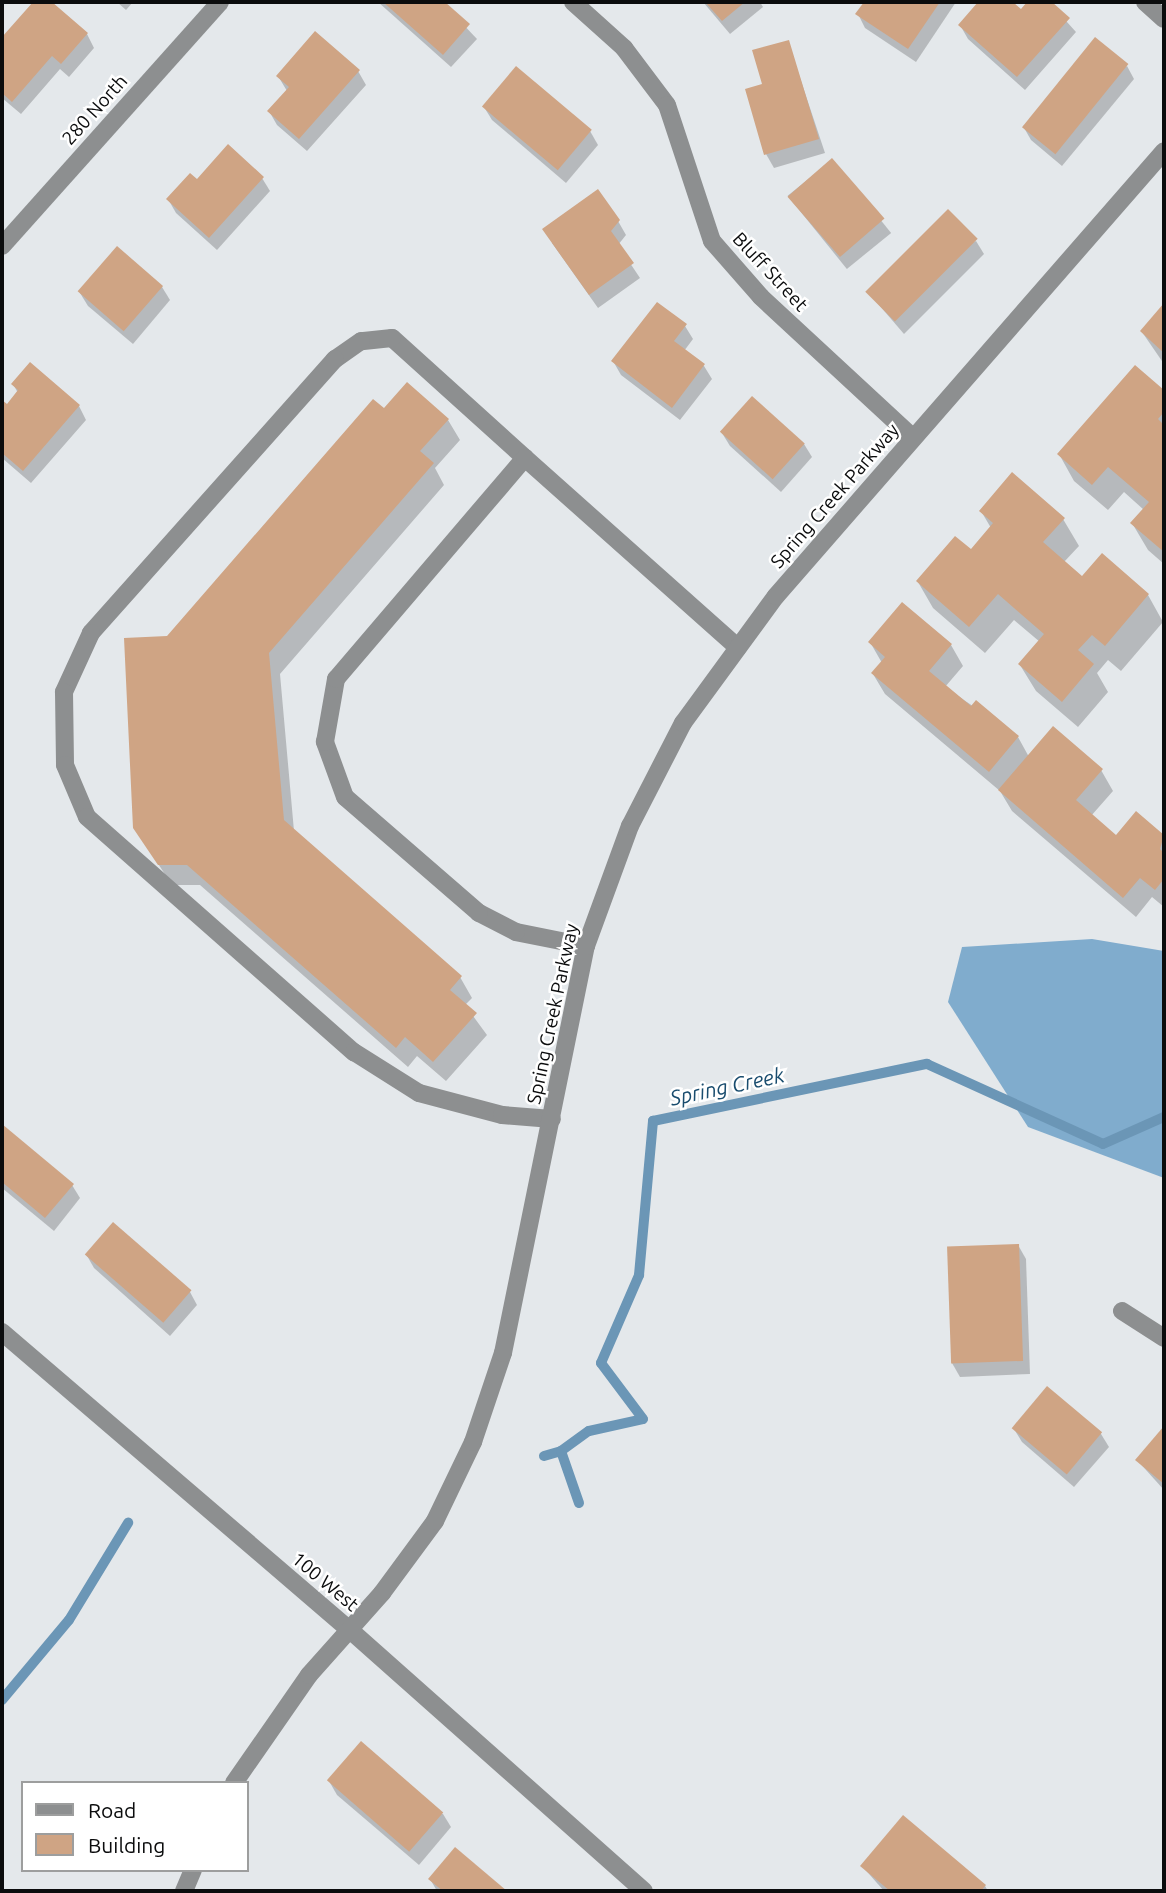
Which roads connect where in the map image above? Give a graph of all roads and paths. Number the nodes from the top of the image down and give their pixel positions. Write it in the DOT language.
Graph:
graph roads {
  1 [pos="220,2"];
  2 [pos="573,2"];
  3 [pos="1145,2"];
  4 [pos="1164,19"];
  5 [pos="1164,151"];
  6 [pos="2,246"];
  7 [pos="913,438"];
  8 [pos="525,458"];
  9 [pos="738,648"];
  10 [pos="586,946"];
  11 [pos="552,1119"];
  12 [pos="1122,1311"];
  13 [pos="2,1332"];
  14 [pos="1164,1338"];
  15 [pos="350,1630"];
  16 [pos="235,1781"];
  17 [pos="192,1872"];
  18 [pos="184,1891"];
  19 [pos="644,1891"];
  1 -- 6 [label="street, 280 North"];
  2 -- 7 [label="street, Bluff Street"];
  3 -- 4 [label="street"];
  5 -- 7 [label="street, Spring Creek Parkway"];
  7 -- 9 [label="street, Spring Creek Parkway"];
  8 -- 9 [label="street"];
  8 -- 10 [label="street"];
  8 -- 11 [label="street"];
  9 -- 10 [label="street, Spring Creek Parkway"];
  10 -- 11 [label="street, Spring Creek Parkway"];
  11 -- 15 [label="street, Spring Creek Parkway"];
  12 -- 14 [label="street"];
  13 -- 15 [label="street, 100 West"];
  15 -- 16 [label="street, Spring Creek Parkway"];
  15 -- 19 [label="street, 100 West"];
  17 -- 18 [label="street"];
}
